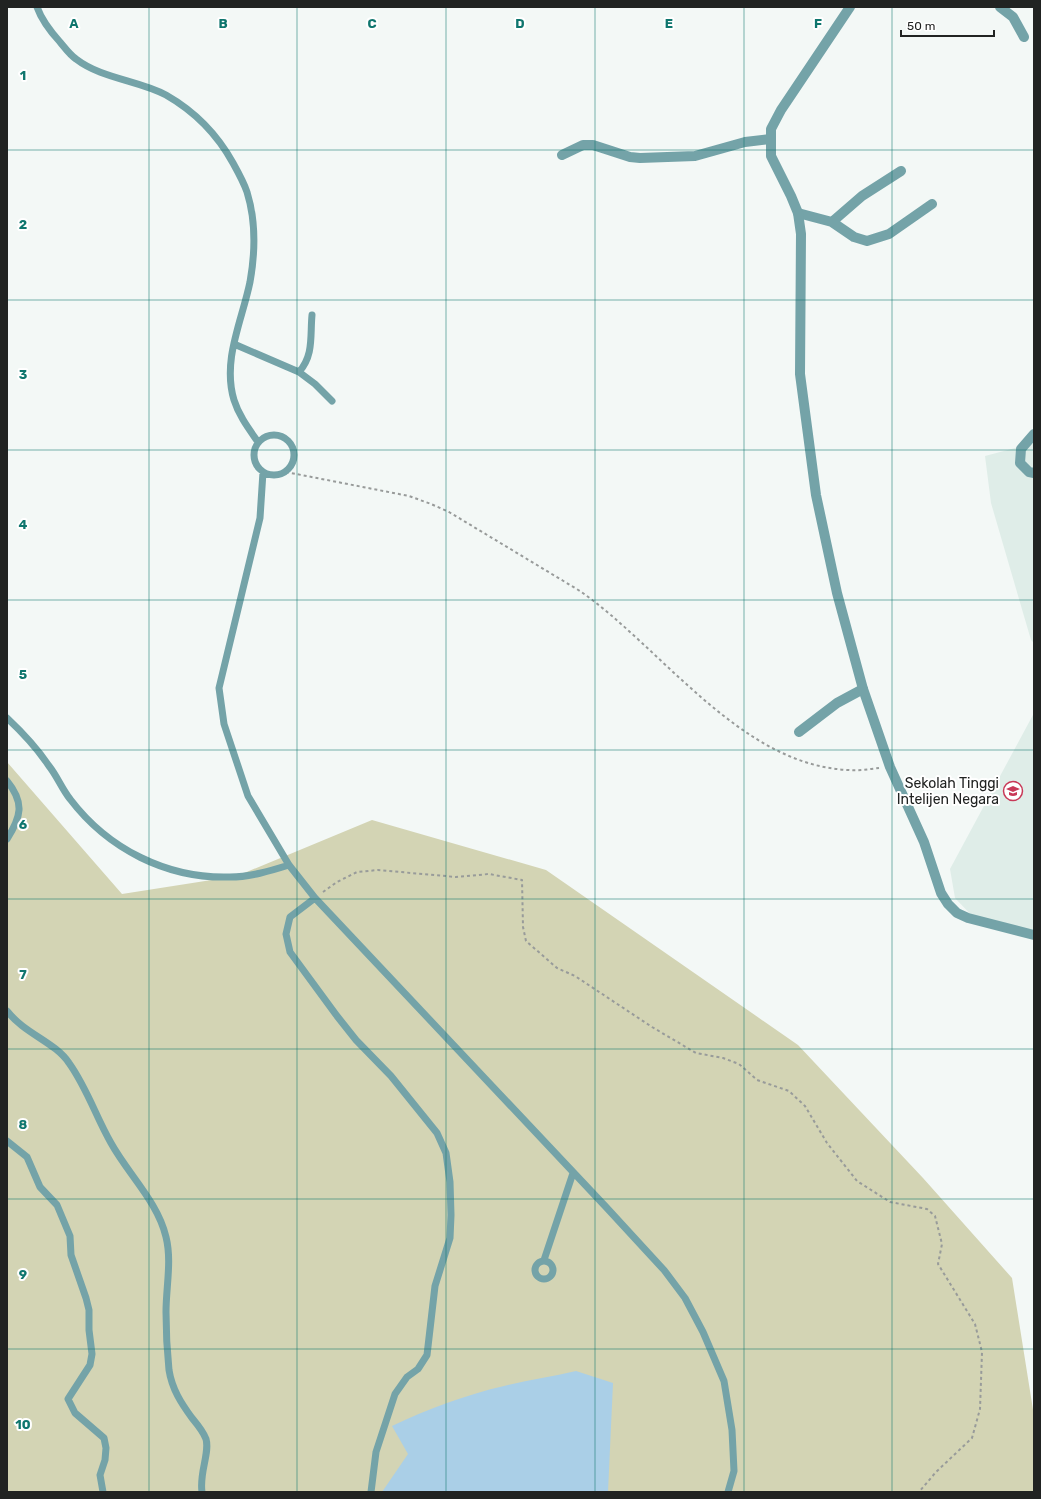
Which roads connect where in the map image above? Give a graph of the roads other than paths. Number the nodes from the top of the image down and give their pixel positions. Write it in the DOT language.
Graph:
graph roads {
  1 [pos="37,7"];
  2 [pos="850,7"];
  3 [pos="1000,7"];
  4 [pos="1024,37"];
  5 [pos="770,139"];
  6 [pos="562,155"];
  7 [pos="900,170"];
  8 [pos="932,204"];
  9 [pos="798,214"];
  10 [pos="832,222"];
  11 [pos="312,315"];
  12 [pos="234,344"];
  13 [pos="299,372"];
  14 [pos="332,401"];
  15 [pos="1034,434"];
  16 [pos="258,442"];
  17 [pos="262,472"];
  18 [pos="1034,473"];
  19 [pos="863,689"];
  20 [pos="7,718"];
  21 [pos="799,732"];
  22 [pos="7,781"];
  23 [pos="7,839"];
  24 [pos="289,865"];
  25 [pos="315,898"];
  26 [pos="1034,934"];
  27 [pos="7,1011"];
  28 [pos="7,1141"];
  29 [pos="574,1173"];
  30 [pos="544,1260"];
  31 [pos="103,1492"];
  32 [pos="202,1492"];
  33 [pos="371,1492"];
  34 [pos="728,1492"];
  1 -- 12 [label="lane"];
  2 -- 5 [label="street"];
  3 -- 4 [label="street"];
  5 -- 6 [label="street"];
  5 -- 9 [label="street"];
  7 -- 10 [label="street"];
  8 -- 10 [label="street"];
  9 -- 10 [label="street"];
  9 -- 19 [label="street"];
  11 -- 13 [label="lane"];
  12 -- 13 [label="lane"];
  12 -- 16 [label="lane"];
  13 -- 14 [label="lane"];
  15 -- 18 [label="street"];
  16 -- 17 [label="lane"];
  16 -- 17 [label="lane"];
  17 -- 24 [label="lane"];
  19 -- 21 [label="street"];
  19 -- 26 [label="street"];
  20 -- 24 [label="lane"];
  22 -- 23 [label="lane"];
  24 -- 25 [label="lane"];
  25 -- 29 [label="lane"];
  25 -- 33 [label="lane"];
  27 -- 32 [label="lane"];
  28 -- 31 [label="lane"];
  29 -- 30 [label="lane"];
  29 -- 34 [label="lane"];
}
